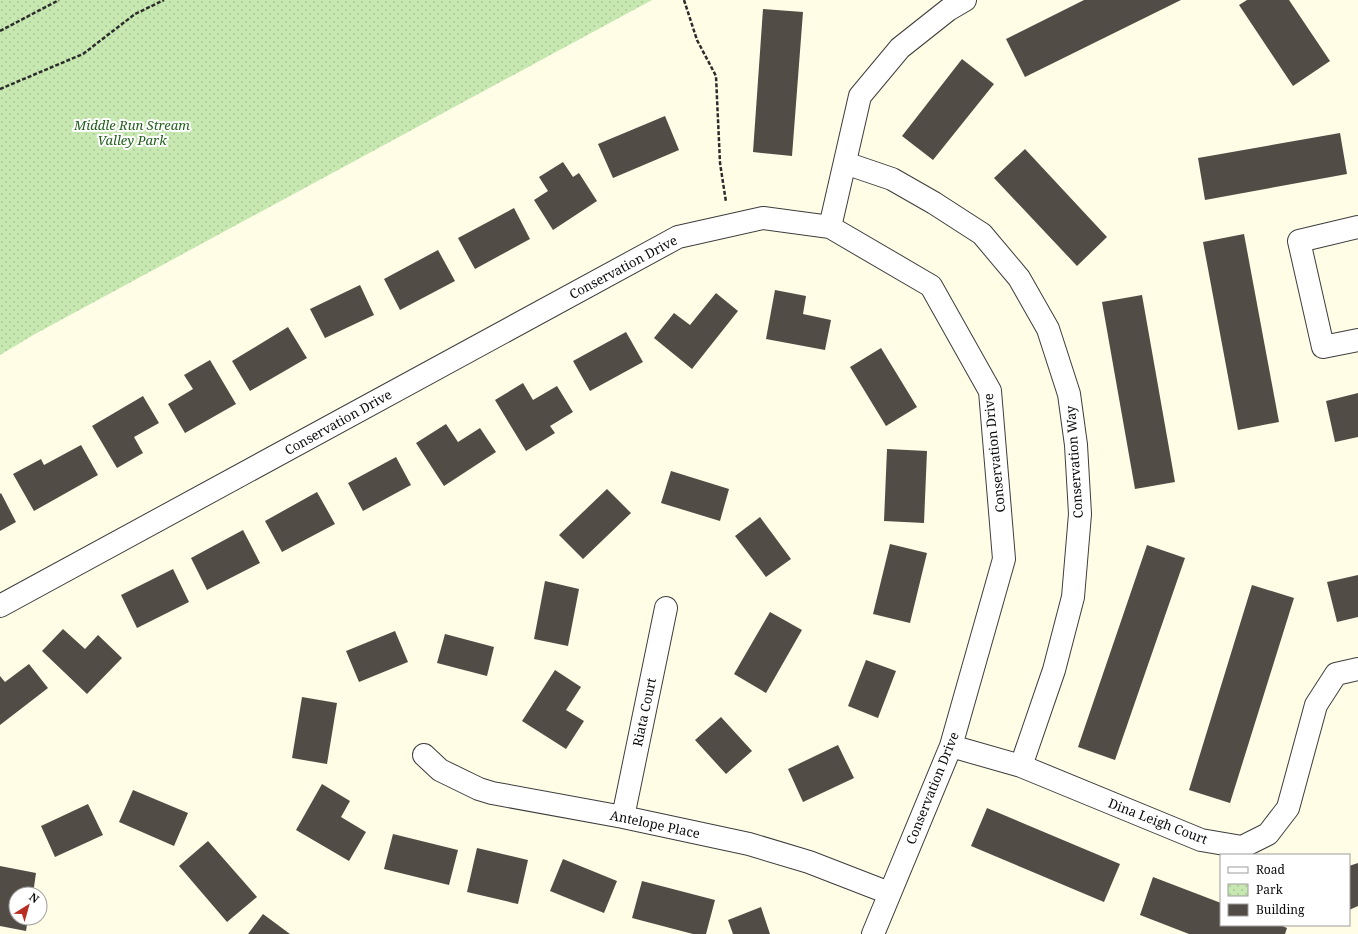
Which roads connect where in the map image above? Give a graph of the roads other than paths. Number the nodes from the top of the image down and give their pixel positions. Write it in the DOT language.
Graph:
graph roads {
  1 [pos="965,0"];
  2 [pos="845,163"];
  3 [pos="830,227"];
  4 [pos="1358,227"];
  5 [pos="1358,340"];
  6 [pos="0,606"];
  7 [pos="666,608"];
  8 [pos="1358,669"];
  9 [pos="951,746"];
  10 [pos="424,754"];
  11 [pos="1020,766"];
  12 [pos="623,817"];
  13 [pos="889,893"];
  14 [pos="873,934"];
  1 -- 2 [label="street"];
  2 -- 3 [label="street"];
  2 -- 11 [label="street, Conservation Way"];
  3 -- 6 [label="street, Conservation Drive"];
  3 -- 9 [label="street, Conservation Drive"];
  4 -- 5 [label="street"];
  7 -- 12 [label="street, Riata Court"];
  8 -- 11 [label="street, Dina Leigh Court"];
  9 -- 11 [label="street, Dina Leigh Court"];
  9 -- 13 [label="street, Conservation Drive"];
  10 -- 12 [label="street, Antelope Place"];
  12 -- 13 [label="street, Antelope Place"];
  13 -- 14 [label="street, Conservation Drive"];
}
